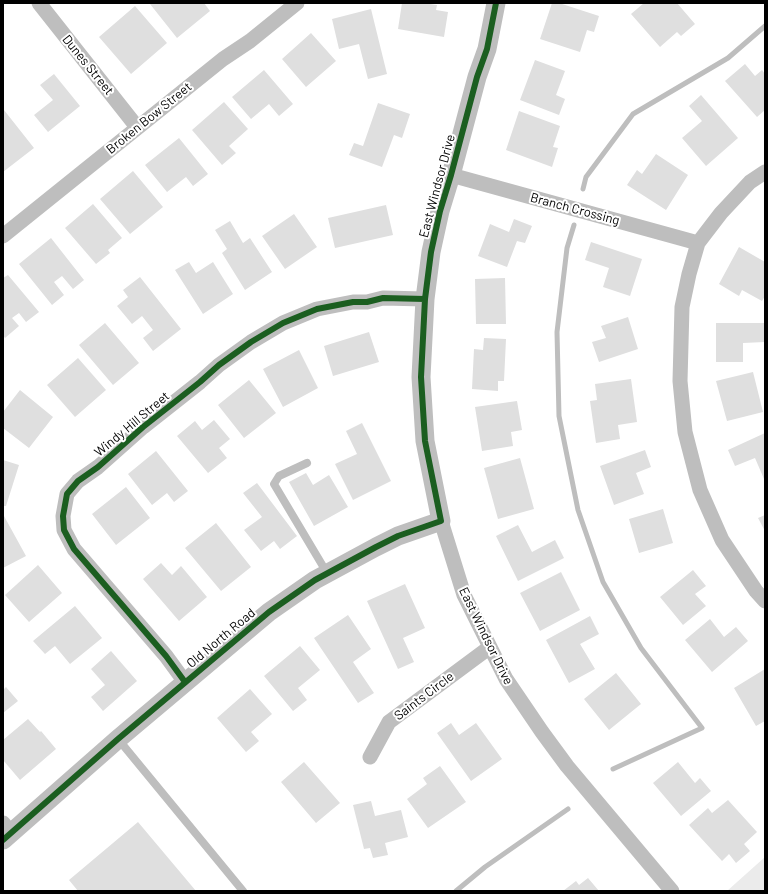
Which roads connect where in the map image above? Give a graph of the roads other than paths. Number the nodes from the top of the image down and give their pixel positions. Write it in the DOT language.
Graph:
graph roads {
  1 [pos="39,3"];
  2 [pos="297,3"];
  3 [pos="496,3"];
  4 [pos="138,127"];
  5 [pos="765,172"];
  6 [pos="451,175"];
  7 [pos="3,236"];
  8 [pos="698,243"];
  9 [pos="425,299"];
  10 [pos="308,463"];
  11 [pos="441,522"];
  12 [pos="327,573"];
  13 [pos="765,601"];
  14 [pos="490,647"];
  15 [pos="185,682"];
  16 [pos="118,738"];
  17 [pos="370,757"];
  18 [pos="6,832"];
  19 [pos="243,891"];
  20 [pos="672,891"];
  1 -- 4 [label="street, Dunes Street"];
  2 -- 4 [label="street, Broken Bow Street"];
  3 -- 6 [label="street, East Windsor Drive"];
  4 -- 7 [label="street, Broken Bow Street"];
  5 -- 8 [label="street"];
  6 -- 8 [label="street, Branch Crossing"];
  6 -- 9 [label="street, East Windsor Drive"];
  8 -- 13 [label="street"];
  9 -- 11 [label="street, East Windsor Drive"];
  9 -- 15 [label="street, Windy Hill Street"];
  10 -- 12 [label="lane"];
  11 -- 12 [label="street, Old North Road"];
  11 -- 14 [label="street, East Windsor Drive"];
  12 -- 15 [label="street, Old North Road"];
  14 -- 17 [label="street, Saints Circle"];
  14 -- 20 [label="street, East Windsor Drive"];
  15 -- 16 [label="street, Old North Road"];
  16 -- 18 [label="street, Old North Road"];
  16 -- 19 [label="lane"];
}
